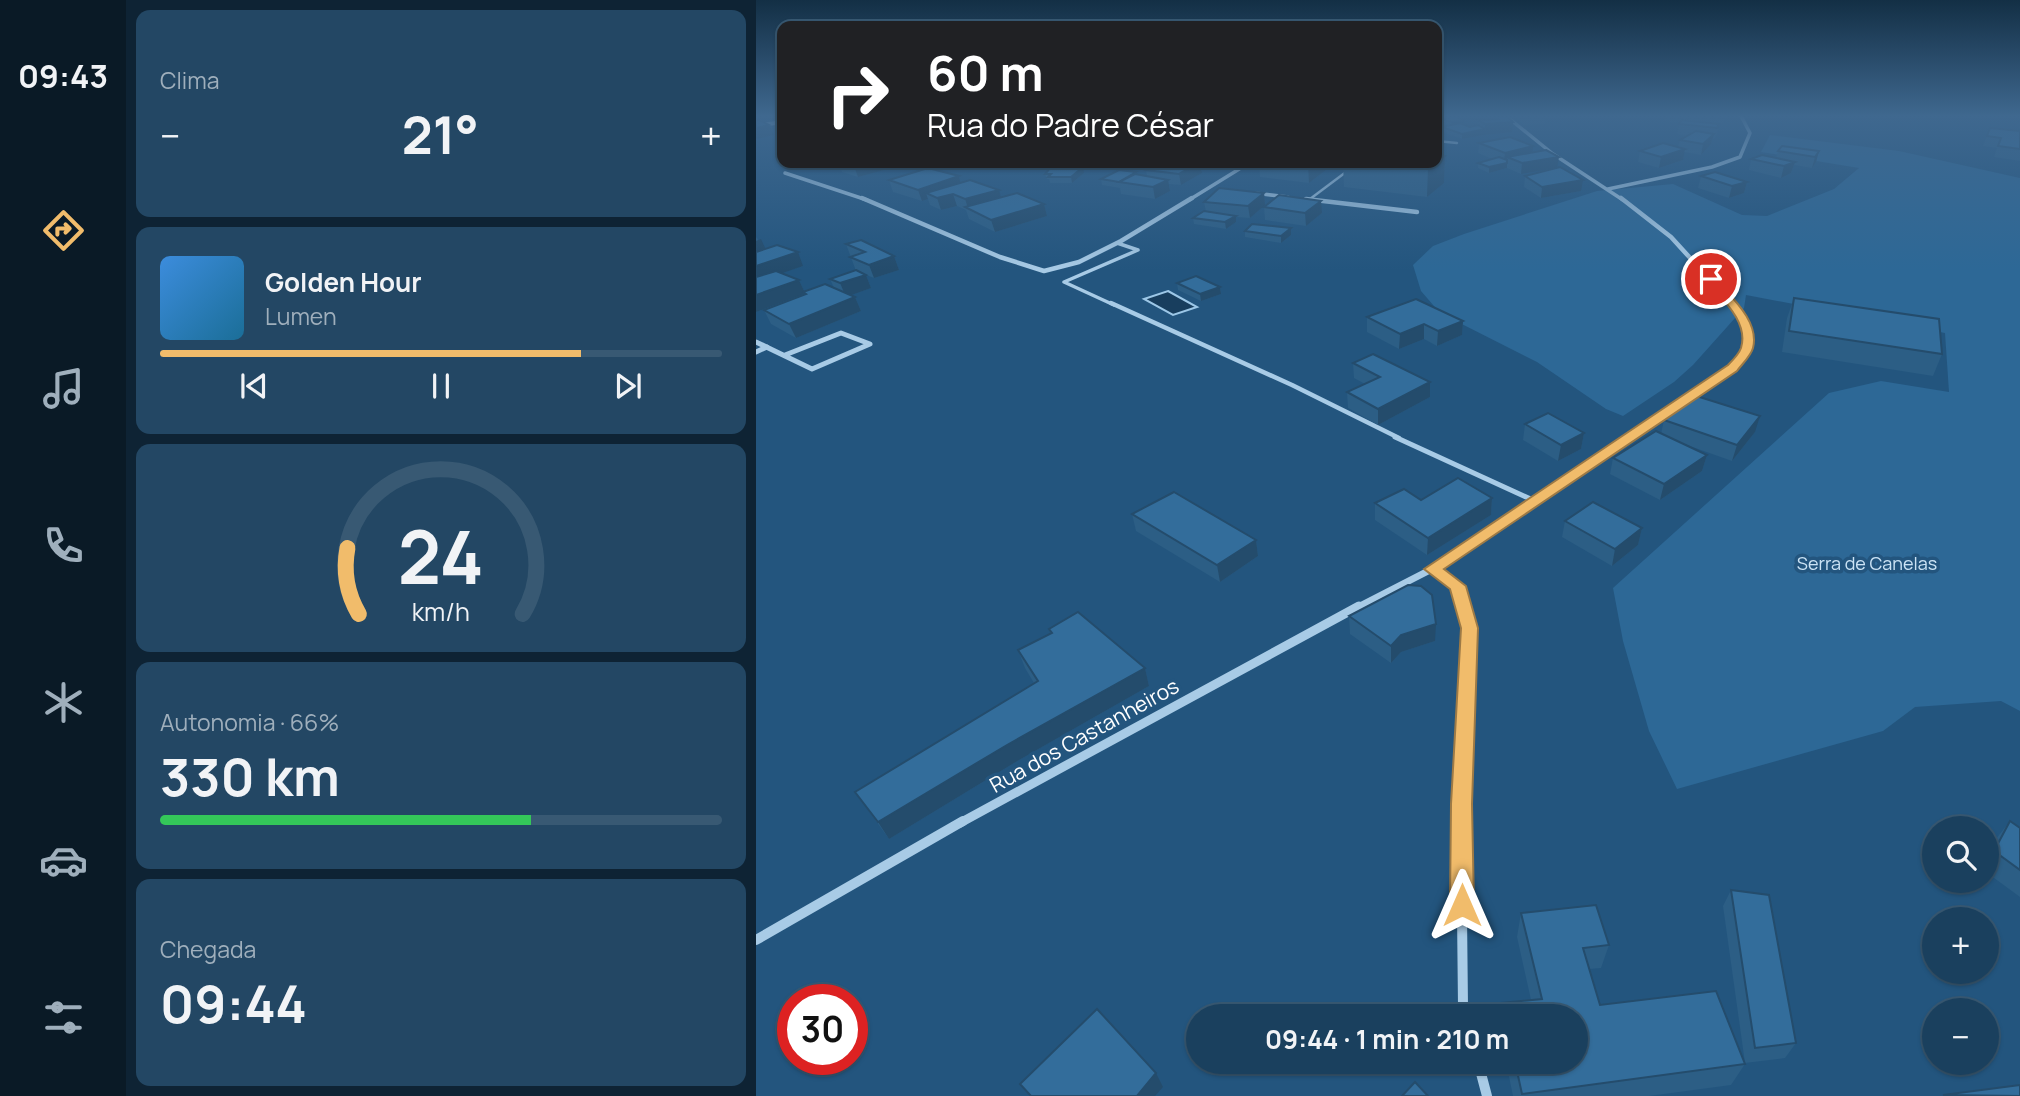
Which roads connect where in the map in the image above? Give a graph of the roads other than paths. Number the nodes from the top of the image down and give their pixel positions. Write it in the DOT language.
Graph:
graph roads {
  1 [pos="1573,167"];
  2 [pos="1711,167"];
  3 [pos="1241,168"];
  4 [pos="1351,168"];
  5 [pos="785,173"];
  6 [pos="1209,187"];
  7 [pos="1222,189"];
  8 [pos="1608,189"];
  9 [pos="1247,192"];
  10 [pos="1310,199"];
  11 [pos="1417,212"];
  12 [pos="1117,243"];
  13 [pos="756,342"];
  14 [pos="767,347"];
  15 [pos="756,352"];
  16 [pos="785,355"];
  17 [pos="1535,501"];
  18 [pos="1433,569"];
  19 [pos="756,940"];
  20 [pos="1463,1004"];
  21 [pos="1481,1074"];
  22 [pos="1487,1096"];
  1 -- 8 [label="street"];
  2 -- 8 [label="street"];
  3 -- 6 [label="street"];
  4 -- 10 [label="lane"];
  5 -- 12 [label="street"];
  6 -- 7 [label="street"];
  6 -- 12 [label="street"];
  8 -- 17 [label="street, Rua dos Castanheiros"];
  9 -- 10 [label="street"];
  10 -- 11 [label="street"];
  12 -- 17 [label="lane"];
  13 -- 14 [label="street"];
  14 -- 15 [label="street"];
  14 -- 16 [label="street"];
  16 -- 16 [label="street"];
  17 -- 18 [label="street, Rua dos Castanheiros"];
  18 -- 19 [label="street, Rua dos Castanheiros"];
  18 -- 20 [label="street"];
  21 -- 22 [label="street"];
}
